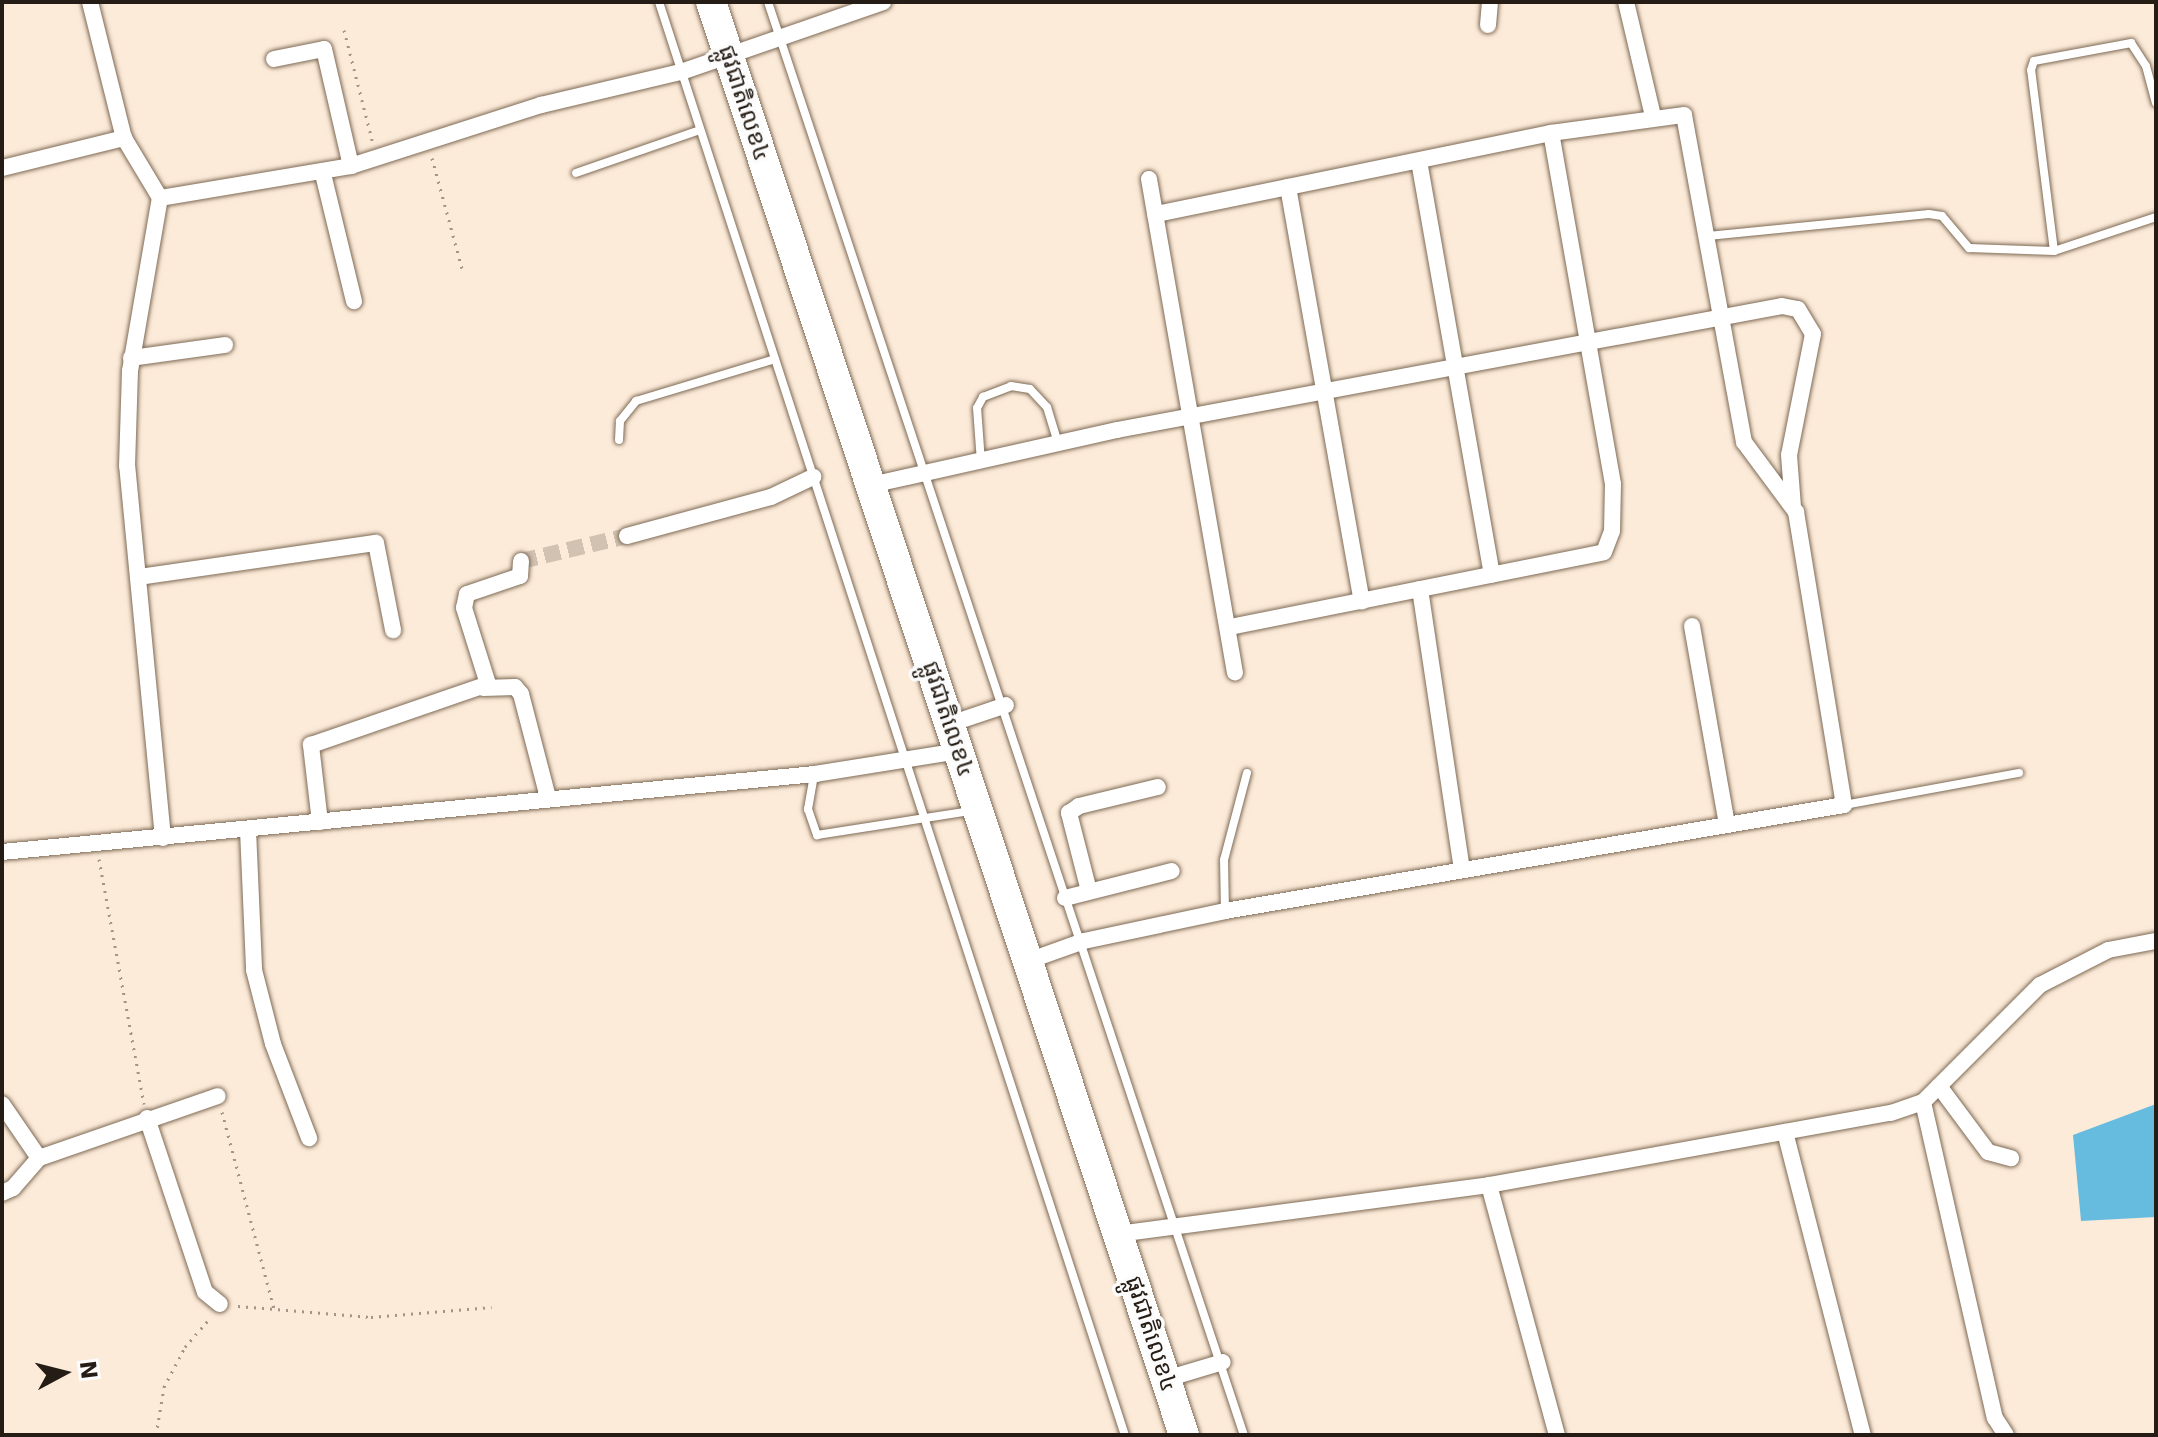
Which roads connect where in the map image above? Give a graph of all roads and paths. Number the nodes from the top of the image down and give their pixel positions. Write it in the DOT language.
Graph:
graph roads {
  1 [pos="90,2"];
  2 [pos="659,2"];
  3 [pos="711,2"];
  4 [pos="768,2"];
  5 [pos="883,2"];
  6 [pos="1490,2"];
  7 [pos="1626,2"];
  8 [pos="1488,25"];
  9 [pos="344,30"];
  10 [pos="779,36"];
  11 [pos="728,52"];
  12 [pos="274,59"];
  13 [pos="681,72"];
  14 [pos="2156,103"];
  15 [pos="1653,116"];
  16 [pos="700,130"];
  17 [pos="1551,133"];
  18 [pos="124,138"];
  19 [pos="428,143"];
  20 [pos="377,159"];
  21 [pos="1419,161"];
  22 [pos="351,166"];
  23 [pos="2,168"];
  24 [pos="576,173"];
  25 [pos="323,174"];
  26 [pos="1149,179"];
  27 [pos="1288,187"];
  28 [pos="160,198"];
  29 [pos="1155,214"];
  30 [pos="2156,217"];
  31 [pos="1708,236"];
  32 [pos="2054,251"];
  33 [pos="463,272"];
  34 [pos="354,301"];
  35 [pos="1722,317"];
  36 [pos="1588,342"];
  37 [pos="225,345"];
  38 [pos="131,358"];
  39 [pos="775,359"];
  40 [pos="1455,366"];
  41 [pos="1324,391"];
  42 [pos="1192,416"];
  43 [pos="619,440"];
  44 [pos="1058,444"];
  45 [pos="981,462"];
  46 [pos="925,475"];
  47 [pos="813,477"];
  48 [pos="871,485"];
  49 [pos="1793,509"];
  50 [pos="627,536"];
  51 [pos="521,561"];
  52 [pos="1492,575"];
  53 [pos="139,577"];
  54 [pos="1420,589"];
  55 [pos="1362,601"];
  56 [pos="1692,626"];
  57 [pos="1230,627"];
  58 [pos="393,630"];
  59 [pos="1235,673"];
  60 [pos="483,688"];
  61 [pos="1004,706"];
  62 [pos="954,738"];
  63 [pos="907,763"];
  64 [pos="1247,773"];
  65 [pos="2019,773"];
  66 [pos="815,774"];
  67 [pos="1158,787"];
  68 [pos="548,798"];
  69 [pos="1844,805"];
  70 [pos="978,809"];
  71 [pos="925,820"];
  72 [pos="320,822"];
  73 [pos="1727,824"];
  74 [pos="248,830"];
  75 [pos="163,838"];
  76 [pos="96,844"];
  77 [pos="2,852"];
  78 [pos="1462,869"];
  79 [pos="1172,871"];
  80 [pos="1089,891"];
  81 [pos="1065,898"];
  82 [pos="1225,911"];
  83 [pos="2156,941"];
  84 [pos="1080,942"];
  85 [pos="1028,961"];
  86 [pos="1939,1086"];
  87 [pos="218,1096"];
  88 [pos="1923,1102"];
  89 [pos="2,1104"];
  90 [pos="147,1118"];
  91 [pos="1785,1132"];
  92 [pos="309,1138"];
  93 [pos="39,1158"];
  94 [pos="2011,1158"];
  95 [pos="1489,1185"];
  96 [pos="2,1193"];
  97 [pos="1174,1224"];
  98 [pos="1118,1234"];
  99 [pos="220,1304"];
  100 [pos="492,1307"];
  101 [pos="274,1309"];
  102 [pos="1221,1363"];
  103 [pos="1166,1379"];
  104 [pos="156,1435"];
  105 [pos="1125,1435"];
  106 [pos="1184,1435"];
  107 [pos="1244,1435"];
  108 [pos="1557,1435"];
  109 [pos="1863,1435"];
  110 [pos="2006,1435"];
  1 -- 18 [label="street"];
  2 -- 13 [label="lane"];
  3 -- 11 [label="highway, ផ្លូវជាតិលេខ៤"];
  4 -- 10 [label="lane"];
  5 -- 10 [label="street"];
  6 -- 8 [label="street"];
  7 -- 15 [label="street"];
  9 -- 20 [label="path"];
  10 -- 11 [label="street"];
  10 -- 46 [label="lane"];
  11 -- 13 [label="street"];
  11 -- 48 [label="highway, ផ្លូវជាតិលេខ៤"];
  12 -- 22 [label="street"];
  13 -- 16 [label="lane"];
  13 -- 19 [label="street"];
  14 -- 32 [label="lane"];
  15 -- 17 [label="street"];
  15 -- 31 [label="street"];
  16 -- 24 [label="lane"];
  16 -- 39 [label="lane"];
  17 -- 21 [label="street"];
  17 -- 36 [label="street"];
  18 -- 23 [label="street"];
  18 -- 28 [label="street"];
  19 -- 20 [label="street"];
  19 -- 33 [label="path"];
  20 -- 22 [label="street"];
  21 -- 27 [label="street"];
  21 -- 40 [label="street"];
  22 -- 25 [label="street"];
  25 -- 28 [label="street"];
  25 -- 34 [label="street"];
  26 -- 29 [label="street"];
  27 -- 29 [label="street"];
  27 -- 41 [label="street"];
  28 -- 38 [label="street"];
  29 -- 42 [label="street"];
  30 -- 32 [label="lane"];
  31 -- 32 [label="lane"];
  31 -- 35 [label="street"];
  35 -- 36 [label="street"];
  35 -- 49 [label="street"];
  35 -- 49 [label="street"];
  36 -- 40 [label="street"];
  36 -- 52 [label="street"];
  37 -- 38 [label="street"];
  38 -- 53 [label="street"];
  39 -- 43 [label="lane"];
  39 -- 47 [label="lane"];
  40 -- 41 [label="street"];
  40 -- 52 [label="street"];
  41 -- 42 [label="street"];
  41 -- 55 [label="street"];
  42 -- 44 [label="street"];
  42 -- 57 [label="street"];
  44 -- 45 [label="street"];
  44 -- 45 [label="lane"];
  45 -- 46 [label="street"];
  46 -- 48 [label="street"];
  46 -- 61 [label="lane"];
  47 -- 50 [label="street"];
  47 -- 63 [label="lane"];
  48 -- 62 [label="highway, ផ្លូវជាតិលេខ៤"];
  49 -- 69 [label="street"];
  51 -- 60 [label="street"];
  52 -- 54 [label="street"];
  53 -- 58 [label="street"];
  53 -- 75 [label="street"];
  54 -- 55 [label="street"];
  54 -- 78 [label="street"];
  55 -- 57 [label="street"];
  56 -- 73 [label="street"];
  57 -- 59 [label="street"];
  60 -- 68 [label="street"];
  60 -- 72 [label="street"];
  61 -- 62 [label="street"];
  61 -- 81 [label="lane"];
  62 -- 63 [label="street"];
  62 -- 70 [label="highway, ផ្លូវជាតិលេខ៤"];
  63 -- 66 [label="street"];
  63 -- 71 [label="lane"];
  64 -- 82 [label="lane"];
  65 -- 69 [label="lane"];
  66 -- 68 [label="street"];
  66 -- 71 [label="lane"];
  67 -- 80 [label="street"];
  68 -- 72 [label="street"];
  69 -- 73 [label="street"];
  70 -- 71 [label="lane"];
  70 -- 85 [label="highway, ផ្លូវជាតិលេខ៤"];
  71 -- 105 [label="lane"];
  72 -- 74 [label="street"];
  73 -- 78 [label="street"];
  74 -- 75 [label="street"];
  74 -- 92 [label="street"];
  75 -- 76 [label="street"];
  76 -- 77 [label="street"];
  76 -- 90 [label="path"];
  78 -- 82 [label="street"];
  79 -- 80 [label="street"];
  80 -- 81 [label="street"];
  81 -- 84 [label="lane"];
  82 -- 84 [label="street"];
  83 -- 86 [label="street"];
  84 -- 85 [label="street"];
  84 -- 97 [label="lane"];
  85 -- 98 [label="highway, ផ្លូវជាតិលេខ៤"];
  86 -- 88 [label="street"];
  86 -- 94 [label="street"];
  87 -- 90 [label="street"];
  87 -- 101 [label="path"];
  88 -- 91 [label="street"];
  88 -- 110 [label="street"];
  89 -- 93 [label="street"];
  90 -- 93 [label="street"];
  90 -- 99 [label="street"];
  91 -- 95 [label="street"];
  91 -- 109 [label="street"];
  93 -- 96 [label="street"];
  95 -- 97 [label="street"];
  95 -- 108 [label="street"];
  97 -- 98 [label="street"];
  97 -- 102 [label="lane"];
  98 -- 103 [label="highway, ផ្លូវជាតិលេខ៤"];
  99 -- 101 [label="path"];
  99 -- 104 [label="path"];
  100 -- 101 [label="path"];
  102 -- 103 [label="street"];
  102 -- 107 [label="lane"];
  103 -- 106 [label="highway, ផ្លូវជាតិលេខ៤"];
}
